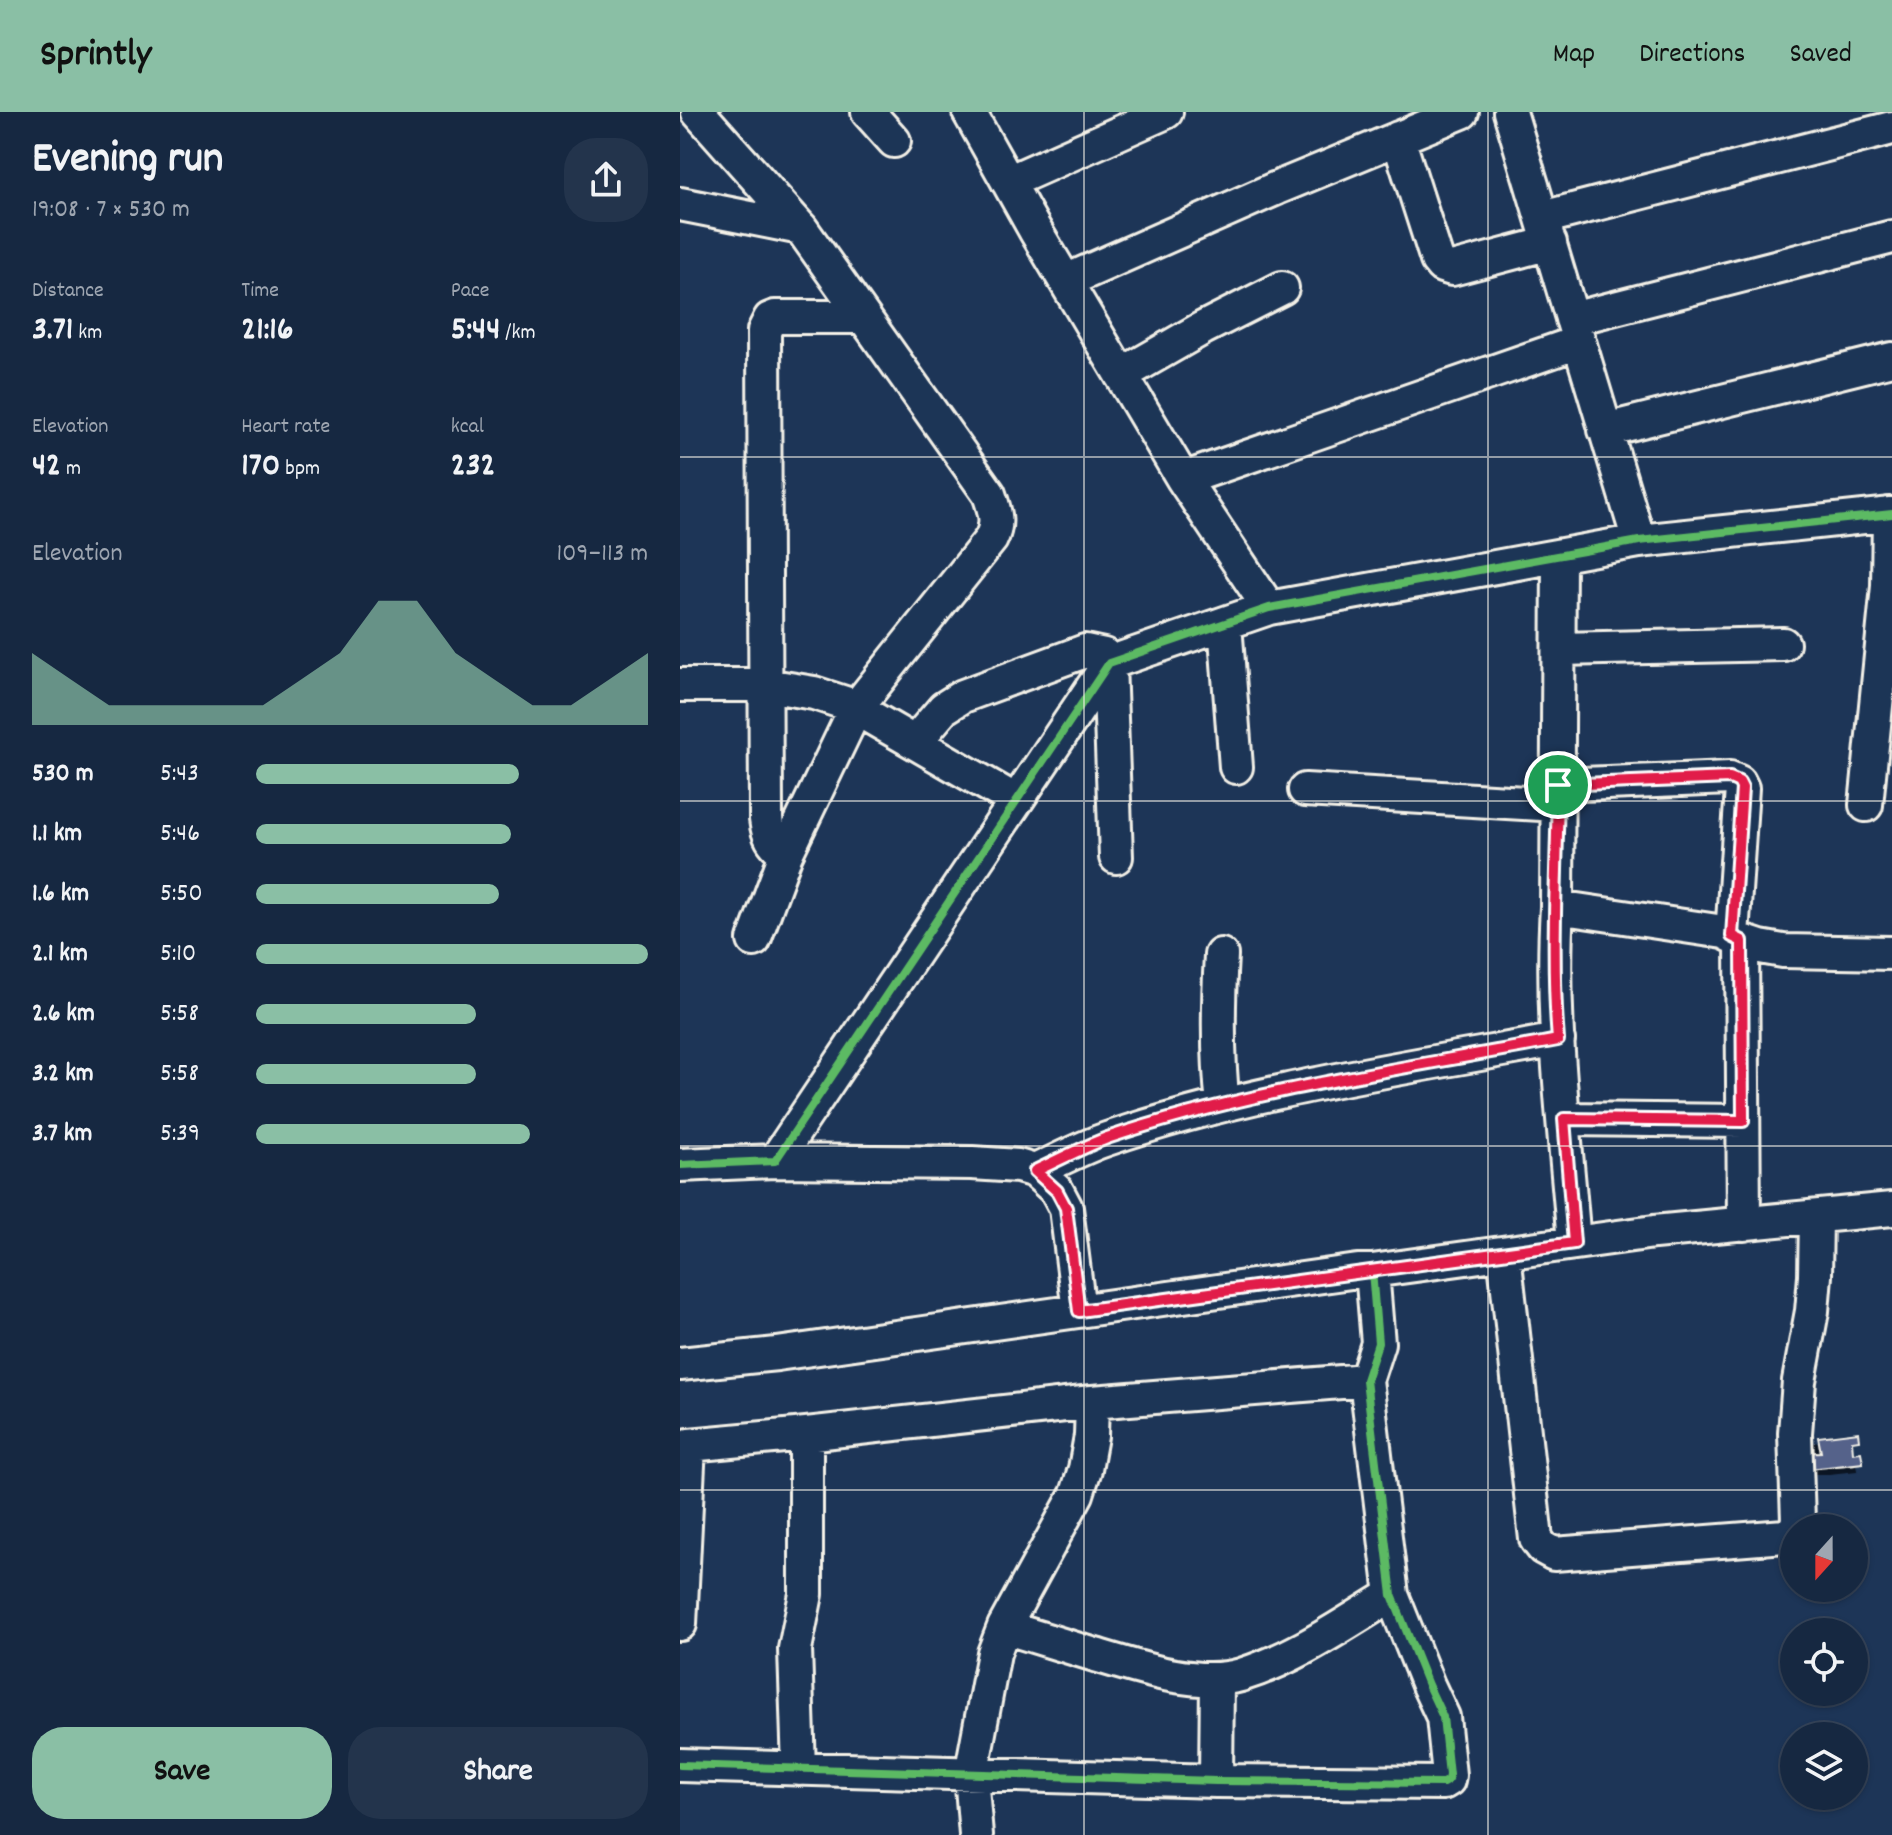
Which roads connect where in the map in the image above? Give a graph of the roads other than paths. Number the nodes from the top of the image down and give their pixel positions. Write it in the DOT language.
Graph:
graph roads {
  1 [pos="698,112"];
  2 [pos="868,112"];
  3 [pos="969,112"];
  4 [pos="1166,112"];
  5 [pos="1462,112"];
  6 [pos="1516,113"];
  7 [pos="1892,128"];
  8 [pos="1398,138"];
  9 [pos="894,141"];
  10 [pos="1008,182"];
  11 [pos="680,204"];
  12 [pos="801,228"];
  13 [pos="1546,231"];
  14 [pos="1892,237"];
  15 [pos="1066,281"];
  16 [pos="1282,288"];
  17 [pos="863,317"];
  18 [pos="1576,331"];
  19 [pos="1892,359"];
  20 [pos="1121,375"];
  21 [pos="1605,430"];
  22 [pos="1183,479"];
  23 [pos="1891,514"];
  24 [pos="1639,541"];
  25 [pos="1559,556"];
  26 [pos="1269,608"];
  27 [pos="1225,624"];
  28 [pos="1783,644"];
  29 [pos="1559,649"];
  30 [pos="1109,663"];
  31 [pos="680,685"];
  32 [pos="765,685"];
  33 [pos="856,708"];
  34 [pos="915,742"];
  35 [pos="1236,767"];
  36 [pos="1305,790"];
  37 [pos="1558,795"];
  38 [pos="1016,801"];
  39 [pos="1866,805"];
  40 [pos="786,854"];
  41 [pos="1116,857"];
  42 [pos="1557,907"];
  43 [pos="1737,938"];
  44 [pos="754,940"];
  45 [pos="1892,953"];
  46 [pos="1221,955"];
  47 [pos="1558,1040"];
  48 [pos="1223,1104"];
  49 [pos="1564,1119"];
  50 [pos="1743,1121"];
  51 [pos="775,1161"];
  52 [pos="680,1165"];
  53 [pos="1035,1171"];
  54 [pos="1892,1209"];
  55 [pos="1816,1217"];
  56 [pos="1744,1224"];
  57 [pos="1574,1243"];
  58 [pos="1504,1253"];
  59 [pos="1372,1271"];
  60 [pos="1079,1311"];
  61 [pos="680,1364"];
  62 [pos="1366,1380"];
  63 [pos="1092,1402"];
  64 [pos="806,1434"];
  65 [pos="684,1446"];
  66 [pos="1798,1514"];
  67 [pos="1780,1536"];
  68 [pos="1392,1595"];
  69 [pos="680,1624"];
  70 [pos="1004,1627"];
  71 [pos="1217,1679"];
  72 [pos="680,1765"];
  73 [pos="799,1769"];
  74 [pos="971,1775"];
  75 [pos="1216,1781"];
  76 [pos="976,1835"];
  1 -- 12 [label="street"];
  2 -- 9 [label="street"];
  3 -- 10 [label="street"];
  4 -- 10 [label="street"];
  5 -- 8 [label="street"];
  6 -- 13 [label="street"];
  7 -- 13 [label="street"];
  8 -- 13 [label="street"];
  8 -- 15 [label="street"];
  10 -- 15 [label="street"];
  11 -- 12 [label="street"];
  12 -- 17 [label="street"];
  13 -- 18 [label="street"];
  14 -- 18 [label="street"];
  15 -- 20 [label="street"];
  16 -- 20 [label="street"];
  17 -- 32 [label="street"];
  17 -- 33 [label="street"];
  18 -- 21 [label="street"];
  18 -- 22 [label="street"];
  19 -- 21 [label="street"];
  20 -- 22 [label="street"];
  21 -- 24 [label="street"];
  22 -- 26 [label="street"];
  23 -- 24 [label="street"];
  23 -- 39 [label="street"];
  24 -- 25 [label="street"];
  25 -- 26 [label="street"];
  25 -- 29 [label="street"];
  26 -- 27 [label="street"];
  27 -- 30 [label="street"];
  27 -- 35 [label="street"];
  28 -- 29 [label="street"];
  29 -- 37 [label="street"];
  30 -- 34 [label="street"];
  30 -- 38 [label="street"];
  30 -- 41 [label="street"];
  31 -- 32 [label="street"];
  32 -- 33 [label="street"];
  32 -- 40 [label="street"];
  33 -- 34 [label="street"];
  33 -- 40 [label="street"];
  34 -- 38 [label="street"];
  36 -- 37 [label="street"];
  37 -- 42 [label="street"];
  37 -- 43 [label="street"];
  38 -- 51 [label="street"];
  40 -- 44 [label="street"];
  42 -- 43 [label="street"];
  42 -- 47 [label="street"];
  43 -- 45 [label="street"];
  43 -- 50 [label="street"];
  46 -- 48 [label="street"];
  47 -- 48 [label="street"];
  47 -- 49 [label="street"];
  48 -- 53 [label="street"];
  49 -- 50 [label="street"];
  49 -- 57 [label="street"];
  50 -- 56 [label="street"];
  51 -- 52 [label="street"];
  51 -- 53 [label="street"];
  53 -- 60 [label="street"];
  54 -- 55 [label="street"];
  55 -- 56 [label="street"];
  55 -- 66 [label="street"];
  56 -- 57 [label="street"];
  57 -- 58 [label="street"];
  58 -- 59 [label="street"];
  58 -- 67 [label="street"];
  59 -- 60 [label="street"];
  59 -- 62 [label="street"];
  60 -- 61 [label="street"];
  62 -- 63 [label="street"];
  62 -- 68 [label="street"];
  63 -- 64 [label="street"];
  63 -- 70 [label="street"];
  64 -- 65 [label="street"];
  64 -- 73 [label="street"];
  65 -- 69 [label="street"];
  68 -- 71 [label="street"];
  68 -- 75 [label="street"];
  70 -- 71 [label="street"];
  70 -- 74 [label="street"];
  71 -- 75 [label="street"];
  72 -- 73 [label="street"];
  73 -- 74 [label="street"];
  74 -- 75 [label="street"];
  74 -- 76 [label="street"];
}
